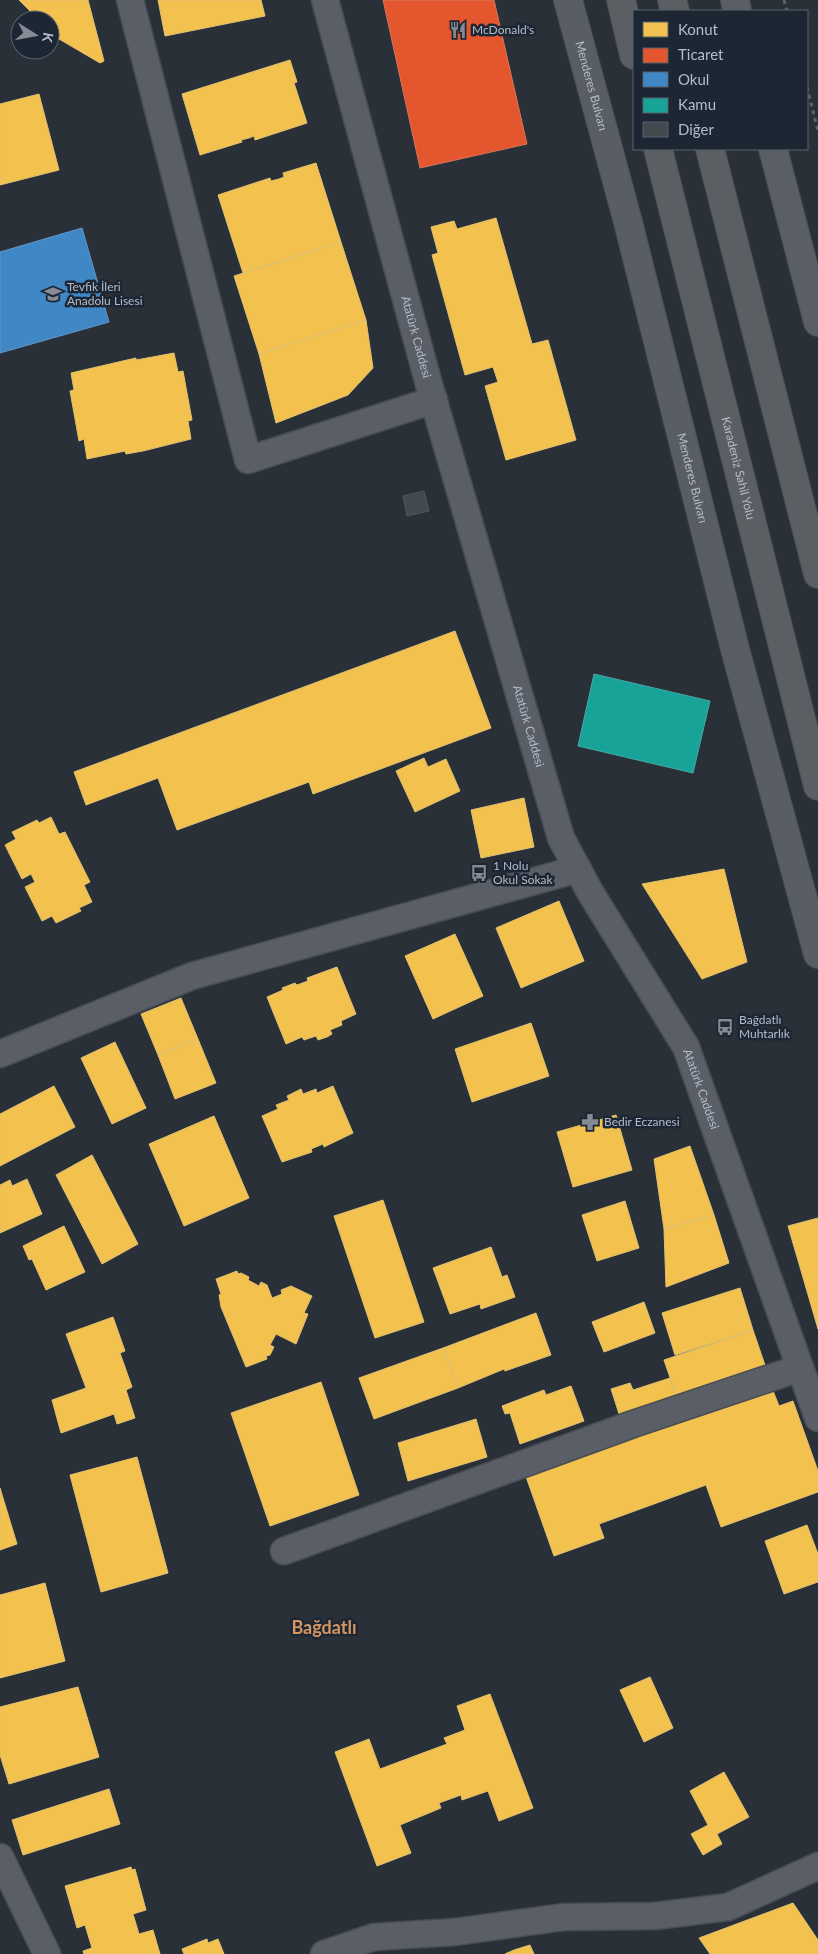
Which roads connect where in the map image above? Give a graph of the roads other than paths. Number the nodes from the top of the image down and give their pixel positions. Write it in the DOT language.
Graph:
graph roads {
  1 [pos="130,0"];
  2 [pos="325,0"];
  3 [pos="568,0"];
  4 [pos="620,0"];
  5 [pos="633,51"];
  6 [pos="658,150"];
  7 [pos="710,150"];
  8 [pos="773,150"];
  9 [pos="818,322"];
  10 [pos="434,400"];
  11 [pos="818,574"];
  12 [pos="818,786"];
  13 [pos="578,869"];
  14 [pos="818,954"];
  15 [pos="0,1054"];
  16 [pos="800,1368"];
  17 [pos="818,1418"];
  18 [pos="284,1551"];
  19 [pos="0,1857"];
  20 [pos="818,1866"];
  21 [pos="47,1954"];
  22 [pos="324,1954"];
  1 -- 10 [label="street"];
  2 -- 10 [label="street, Atatürk Caddesi"];
  3 -- 14 [label="main road, Menderes Bulvarı"];
  4 -- 5 [label="highway"];
  6 -- 12 [label="highway, Karadeniz Sahil Yolu"];
  7 -- 11 [label="highway"];
  8 -- 9 [label="street"];
  10 -- 13 [label="street, Atatürk Caddesi"];
  13 -- 15 [label="street"];
  13 -- 16 [label="street, Atatürk Caddesi"];
  16 -- 17 [label="street, Atatürk Caddesi"];
  16 -- 18 [label="street"];
  19 -- 21 [label="street"];
  20 -- 22 [label="street"];
}
